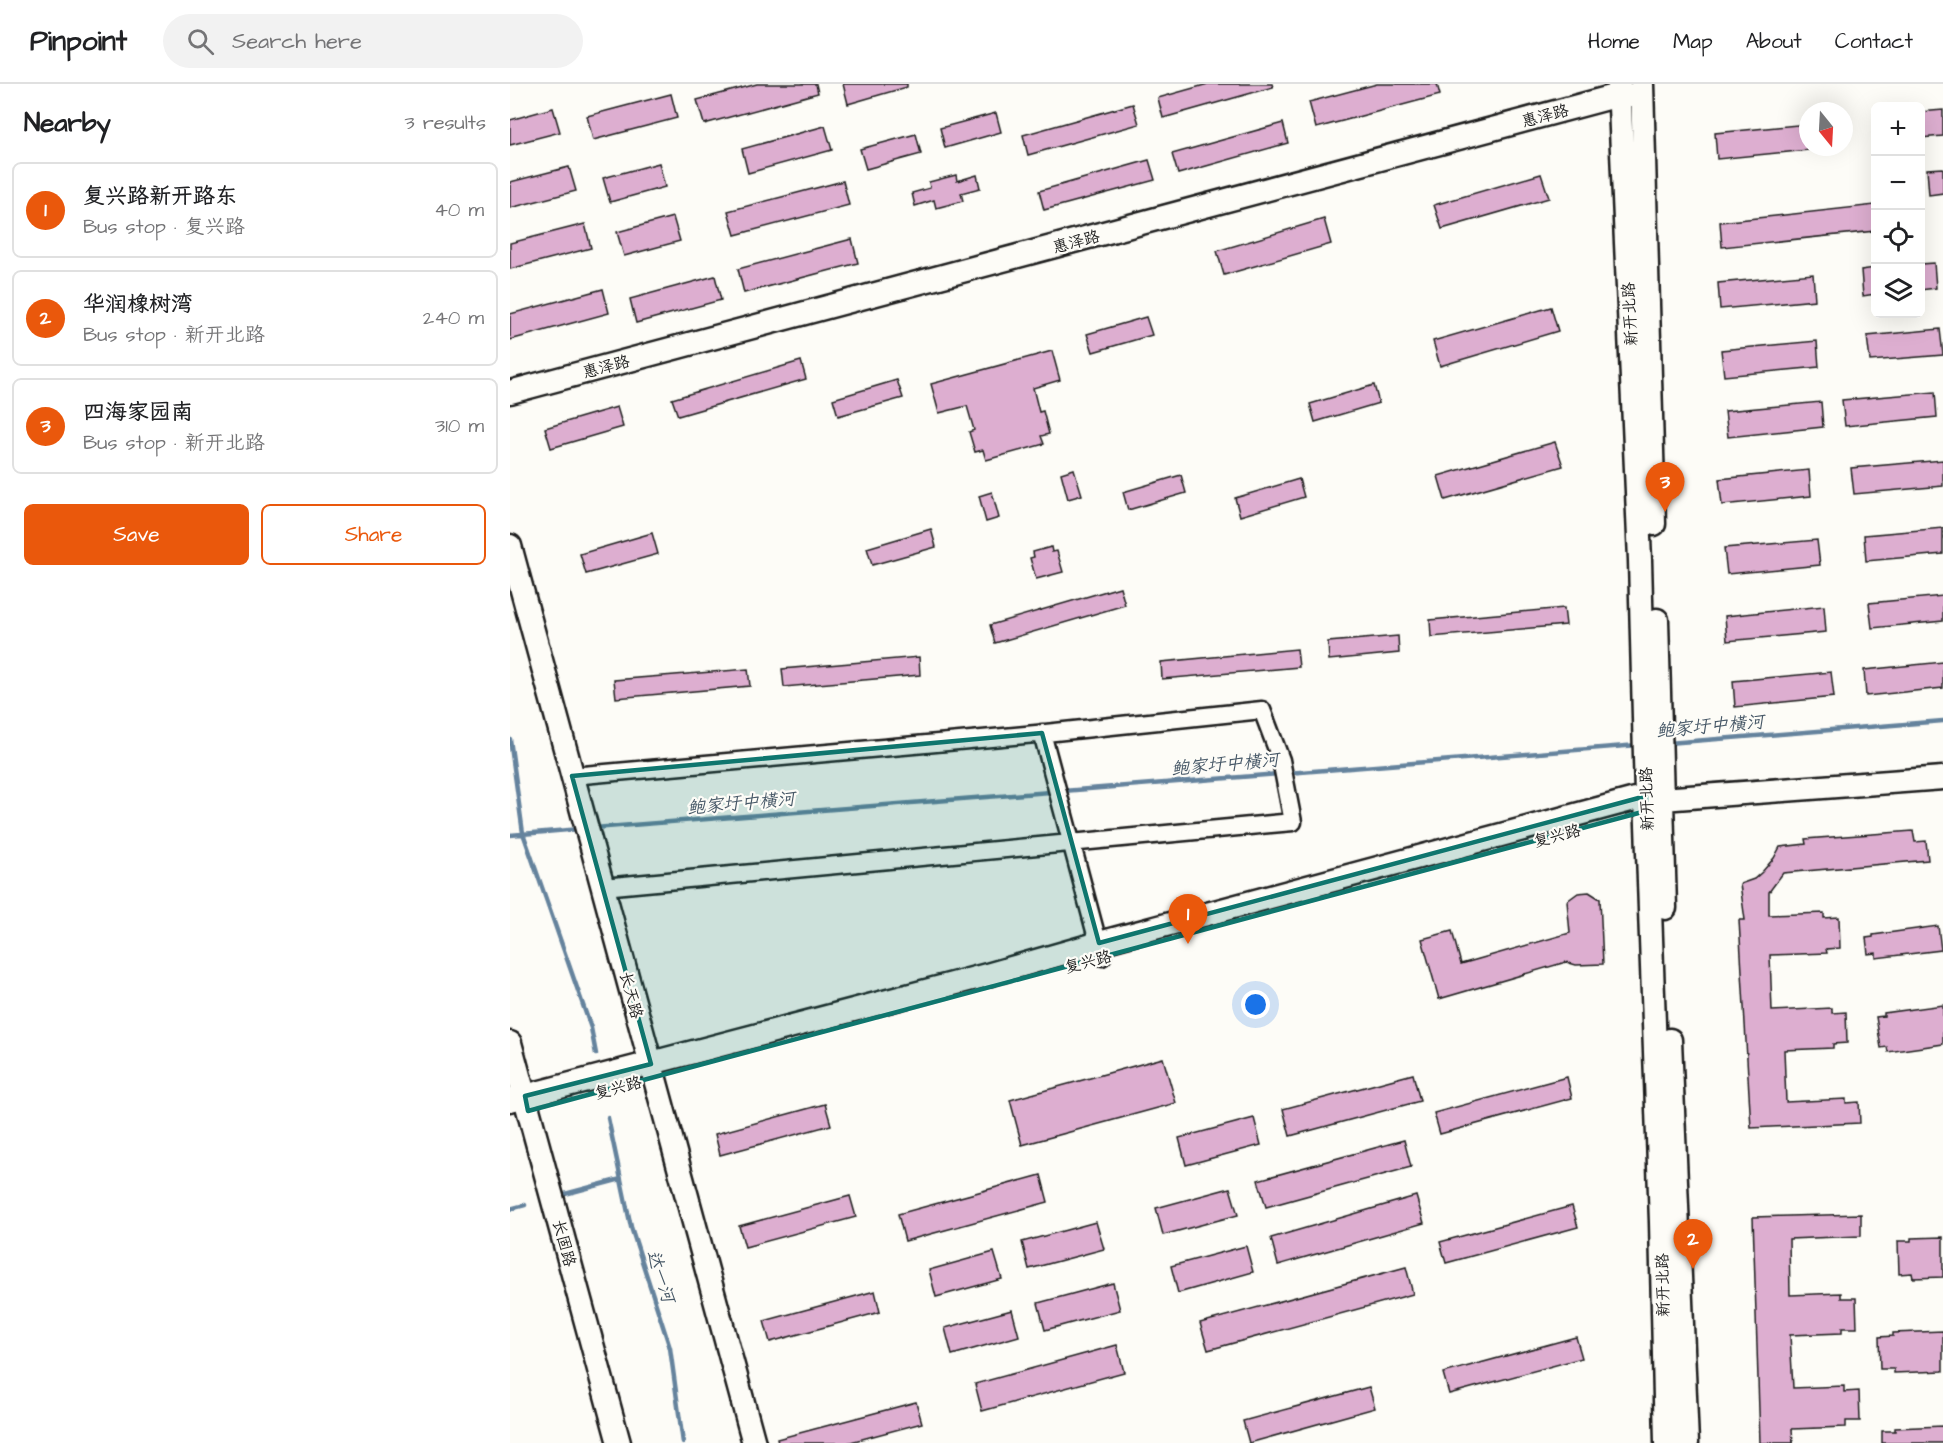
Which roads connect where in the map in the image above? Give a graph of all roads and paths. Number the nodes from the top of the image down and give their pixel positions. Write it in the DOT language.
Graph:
graph roads {
  1 [pos="1619,89"];
  2 [pos="1642,90"];
  3 [pos="510,392"];
  4 [pos="510,546"];
  5 [pos="1041,734"];
  6 [pos="1653,738"];
  7 [pos="572,776"];
  8 [pos="1943,778"];
  9 [pos="1651,802"];
  10 [pos="1072,843"];
  11 [pos="603,887"];
  12 [pos="1100,950"];
  13 [pos="510,1043"];
  14 [pos="653,1071"];
  15 [pos="518,1106"];
  16 [pos="620,1443"];
  17 [pos="754,1443"];
  18 [pos="1666,1443"];
  19 [pos="1687,1443"];
  1 -- 2 [label="street, 惠泽路"];
  1 -- 3 [label="street, 惠泽路"];
  1 -- 6 [label="street, 新开北路"];
  2 -- 6 [label="street, 新开北路"];
  4 -- 7 [label="street, 长天路"];
  5 -- 7 [label="street"];
  5 -- 10 [label="street"];
  5 -- 10 [label="street"];
  6 -- 9 [label="street, 新开北路"];
  7 -- 11 [label="street, 长天路"];
  8 -- 9 [label="street, 复兴路"];
  9 -- 12 [label="street, 复兴路"];
  9 -- 18 [label="street, 新开北路"];
  9 -- 19 [label="street, 新开北路"];
  10 -- 11 [label="street"];
  10 -- 12 [label="street"];
  11 -- 14 [label="street, 长天路"];
  12 -- 14 [label="street, 复兴路"];
  13 -- 15 [label="street, 长固路"];
  14 -- 15 [label="street, 复兴路"];
  14 -- 17 [label="street, 长天路"];
  15 -- 16 [label="street, 长固路"];
}
